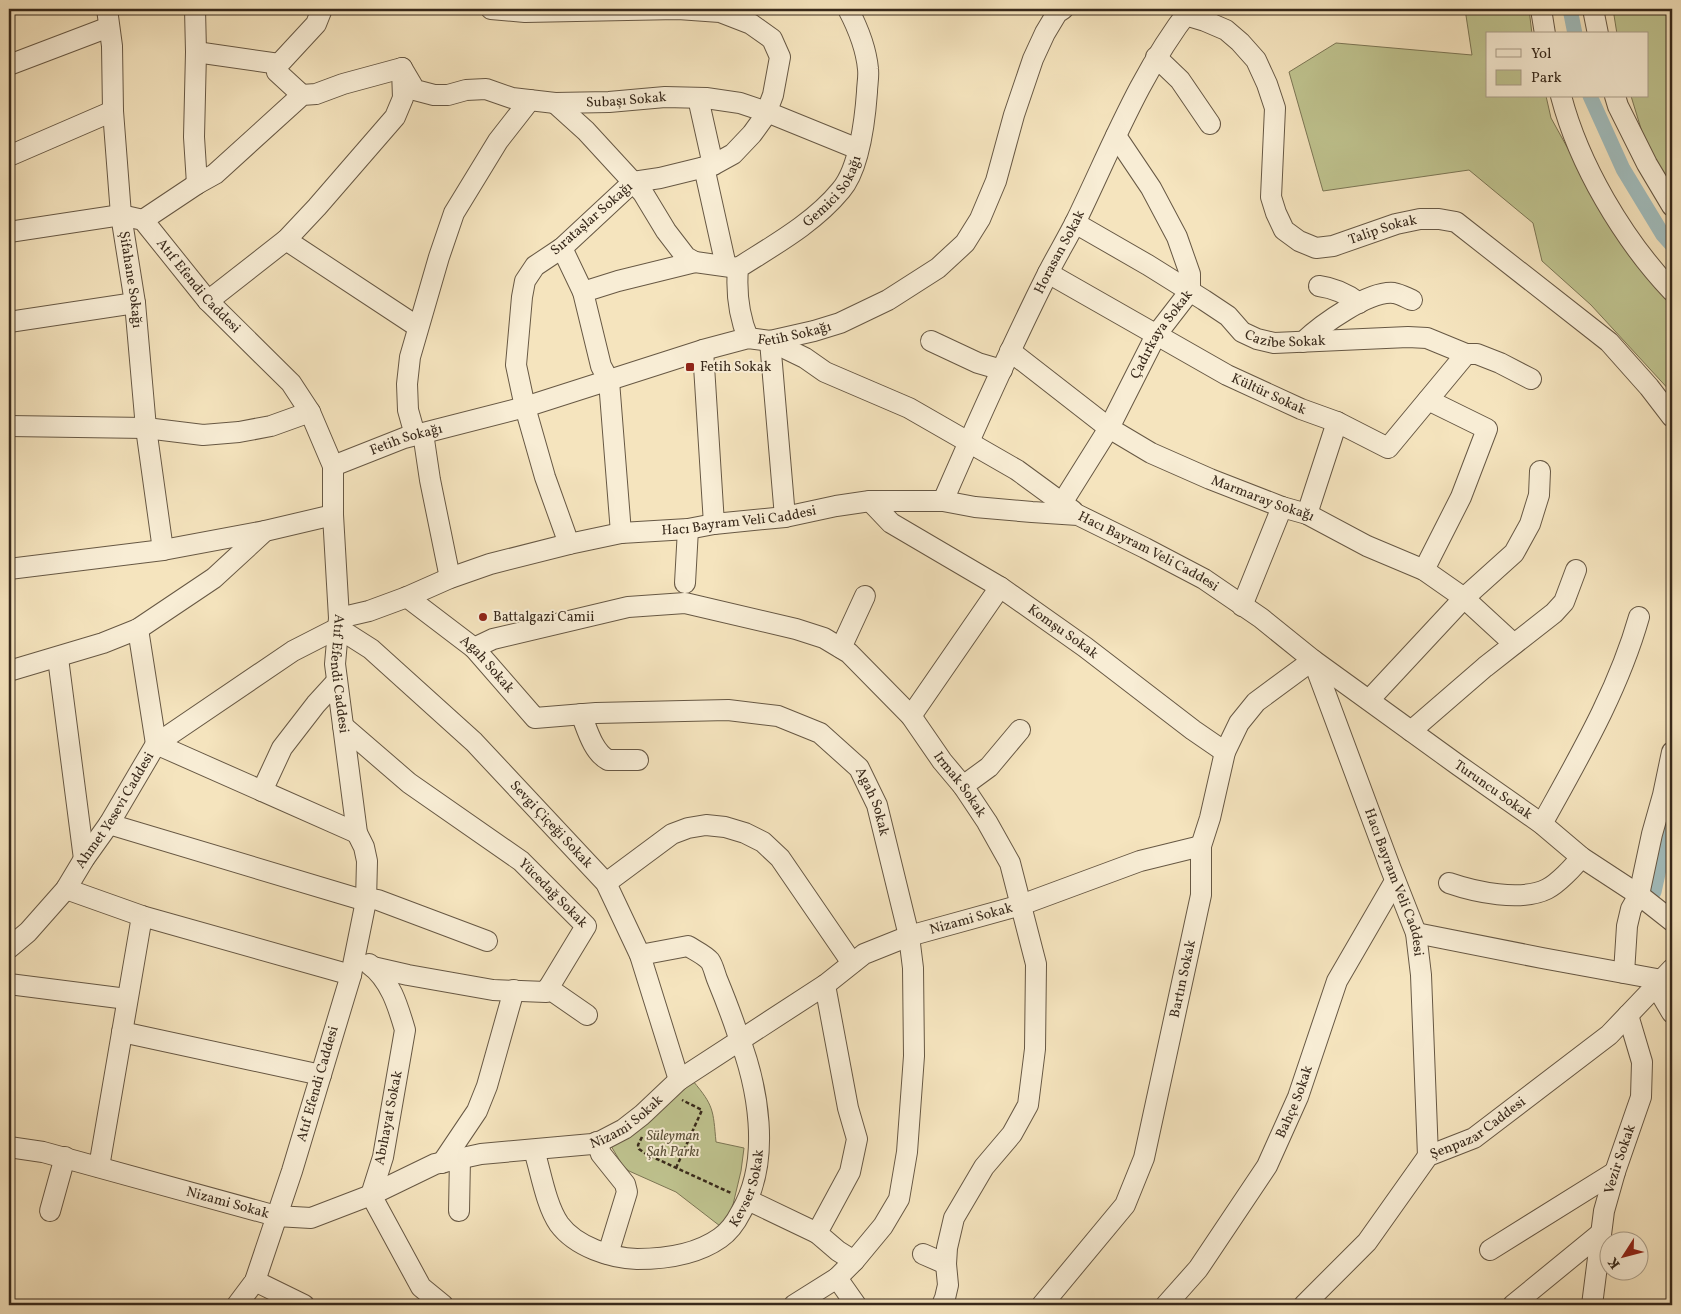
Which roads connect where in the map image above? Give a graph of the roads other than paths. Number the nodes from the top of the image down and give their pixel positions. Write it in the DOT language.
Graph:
graph roads {
  1 [pos="195,9"];
  2 [pos="322,9"];
  3 [pos="491,9"];
  4 [pos="848,9"];
  5 [pos="1541,9"];
  6 [pos="1593,9"];
  7 [pos="1059,10"];
  8 [pos="1187,12"];
  9 [pos="108,18"];
  10 [pos="1545,32"];
  11 [pos="1598,32"];
  12 [pos="196,52"];
  13 [pos="1156,58"];
  14 [pos="279,64"];
  15 [pos="9,66"];
  16 [pos="402,68"];
  17 [pos="302,95"];
  18 [pos="698,98"];
  19 [pos="1561,98"];
  20 [pos="1616,98"];
  21 [pos="530,100"];
  22 [pos="555,103"];
  23 [pos="113,111"];
  24 [pos="767,112"];
  25 [pos="1210,124"];
  26 [pos="1116,136"];
  27 [pos="858,149"];
  28 [pos="9,156"];
  29 [pos="708,166"];
  30 [pos="633,182"];
  31 [pos="197,184"];
  32 [pos="1672,206"];
  33 [pos="121,215"];
  34 [pos="143,220"];
  35 [pos="1075,223"];
  36 [pos="9,232"];
  37 [pos="286,240"];
  38 [pos="562,248"];
  39 [pos="696,262"];
  40 [pos="732,267"];
  41 [pos="1048,273"];
  42 [pos="1319,286"];
  43 [pos="1190,291"];
  44 [pos="1672,291"];
  45 [pos="583,292"];
  46 [pos="1412,300"];
  47 [pos="208,301"];
  48 [pos="135,303"];
  49 [pos="1359,303"];
  50 [pos="9,322"];
  51 [pos="418,327"];
  52 [pos="1156,336"];
  53 [pos="748,338"];
  54 [pos="770,341"];
  55 [pos="931,341"];
  56 [pos="1303,342"];
  57 [pos="703,350"];
  58 [pos="1010,351"];
  59 [pos="1466,354"];
  60 [pos="1002,370"];
  61 [pos="1531,379"];
  62 [pos="609,381"];
  63 [pos="1428,400"];
  64 [pos="524,407"];
  65 [pos="310,412"];
  66 [pos="1672,417"];
  67 [pos="1337,422"];
  68 [pos="9,426"];
  69 [pos="146,428"];
  70 [pos="1109,428"];
  71 [pos="419,434"];
  72 [pos="968,442"];
  73 [pos="332,466"];
  74 [pos="1540,471"];
  75 [pos="870,501"];
  76 [pos="942,502"];
  77 [pos="1062,503"];
  78 [pos="1282,507"];
  79 [pos="1307,514"];
  80 [pos="333,515"];
  81 [pos="1078,515"];
  82 [pos="785,517"];
  83 [pos="714,524"];
  84 [pos="688,528"];
  85 [pos="264,531"];
  86 [pos="622,533"];
  87 [pos="569,544"];
  88 [pos="163,550"];
  89 [pos="9,570"];
  90 [pos="1424,570"];
  91 [pos="1576,570"];
  92 [pos="450,578"];
  93 [pos="684,583"];
  94 [pos="1000,587"];
  95 [pos="865,596"];
  96 [pos="407,597"];
  97 [pos="1464,598"];
  98 [pos="1242,606"];
  99 [pos="1639,617"];
  100 [pos="339,623"];
  101 [pos="138,629"];
  102 [pos="1514,644"];
  103 [pos="474,648"];
  104 [pos="841,648"];
  105 [pos="58,658"];
  106 [pos="1313,660"];
  107 [pos="9,671"];
  108 [pos="337,681"];
  109 [pos="1368,700"];
  110 [pos="581,714"];
  111 [pos="911,716"];
  112 [pos="343,726"];
  113 [pos="1020,730"];
  114 [pos="1411,731"];
  115 [pos="156,744"];
  116 [pos="1225,752"];
  117 [pos="1672,752"];
  118 [pos="638,760"];
  119 [pos="963,786"];
  120 [pos="262,790"];
  121 [pos="109,824"];
  122 [pos="1542,824"];
  123 [pos="358,833"];
  124 [pos="1201,846"];
  125 [pos="1581,858"];
  126 [pos="84,859"];
  127 [pos="1395,881"];
  128 [pos="606,883"];
  129 [pos="1449,883"];
  130 [pos="66,890"];
  131 [pos="1639,895"];
  132 [pos="366,900"];
  133 [pos="1021,905"];
  134 [pos="142,916"];
  135 [pos="1672,921"];
  136 [pos="1416,933"];
  137 [pos="909,936"];
  138 [pos="487,941"];
  139 [pos="9,948"];
  140 [pos="356,954"];
  141 [pos="640,956"];
  142 [pos="852,962"];
  143 [pos="373,967"];
  144 [pos="1624,973"];
  145 [pos="351,975"];
  146 [pos="1663,978"];
  147 [pos="9,984"];
  148 [pos="825,985"];
  149 [pos="548,988"];
  150 [pos="514,990"];
  151 [pos="127,999"];
  152 [pos="1672,1014"];
  153 [pos="587,1015"];
  154 [pos="1628,1015"];
  155 [pos="122,1032"];
  156 [pos="741,1040"];
  157 [pos="321,1074"];
  158 [pos="672,1086"];
  159 [pos="597,1142"];
  160 [pos="9,1147"];
  161 [pos="534,1150"];
  162 [pos="1428,1156"];
  163 [pos="65,1158"];
  164 [pos="451,1161"];
  165 [pos="99,1167"];
  166 [pos="1615,1172"];
  167 [pos="370,1195"];
  168 [pos="748,1200"];
  169 [pos="50,1211"];
  170 [pos="459,1211"];
  171 [pos="276,1216"];
  172 [pos="1601,1232"];
  173 [pos="817,1233"];
  174 [pos="1598,1235"];
  175 [pos="1490,1250"];
  176 [pos="608,1254"];
  177 [pos="923,1254"];
  178 [pos="1598,1257"];
  179 [pos="854,1261"];
  180 [pos="946,1264"];
  181 [pos="837,1278"];
  182 [pos="255,1281"];
  183 [pos="237,1305"];
  184 [pos="304,1305"];
  185 [pos="443,1305"];
  186 [pos="794,1305"];
  187 [pos="856,1305"];
  188 [pos="942,1305"];
  189 [pos="1042,1305"];
  190 [pos="1166,1305"];
  191 [pos="1304,1305"];
  192 [pos="1513,1305"];
  193 [pos="1592,1305"];
  1 -- 12 [label="street"];
  2 -- 14 [label="street"];
  3 -- 24 [label="street, Sırataşlar Sokağı"];
  4 -- 27 [label="street, Gemici Sokağı"];
  5 -- 10 [label="street"];
  6 -- 11 [label="street"];
  7 -- 54 [label="street, Fetih Sokağı"];
  8 -- 13 [label="street, Horasan Sokak"];
  8 -- 66 [label="street, Talip Sokak"];
  9 -- 15 [label="street"];
  9 -- 23 [label="street, Şifahane Sokağı"];
  12 -- 14 [label="street"];
  12 -- 31 [label="street"];
  13 -- 25 [label="street"];
  13 -- 26 [label="street, Horasan Sokak"];
  14 -- 17 [label="street"];
  16 -- 17 [label="street"];
  16 -- 21 [label="street, Subaşı Sokak"];
  16 -- 37 [label="street"];
  17 -- 31 [label="street"];
  18 -- 22 [label="street, Subaşı Sokak"];
  18 -- 24 [label="street, Subaşı Sokak"];
  18 -- 29 [label="street"];
  19 -- 44 [label="street"];
  20 -- 32 [label="street"];
  21 -- 22 [label="street, Subaşı Sokak"];
  21 -- 51 [label="street"];
  22 -- 30 [label="street"];
  23 -- 28 [label="street"];
  23 -- 33 [label="street, Şifahane Sokağı"];
  24 -- 27 [label="street, Subaşı Sokak"];
  24 -- 29 [label="street, Sırataşlar Sokağı"];
  26 -- 35 [label="street, Horasan Sokak"];
  26 -- 43 [label="street, Çadırkaya Sokak"];
  27 -- 40 [label="street, Gemici Sokağı"];
  29 -- 30 [label="street, Sırataşlar Sokağı"];
  29 -- 40 [label="street"];
  30 -- 38 [label="street, Sırataşlar Sokağı"];
  30 -- 39 [label="street"];
  31 -- 34 [label="street"];
  33 -- 34 [label="street"];
  33 -- 36 [label="street"];
  33 -- 48 [label="street, Şifahane Sokağı"];
  34 -- 47 [label="street, Atıf Efendi Caddesi"];
  35 -- 41 [label="street, Horasan Sokak"];
  35 -- 43 [label="street, Cazibe Sokak"];
  37 -- 47 [label="street"];
  37 -- 51 [label="street"];
  38 -- 45 [label="street"];
  38 -- 64 [label="street, Sırataşlar Sokağı"];
  39 -- 40 [label="street"];
  39 -- 45 [label="street"];
  40 -- 53 [label="street"];
  41 -- 52 [label="street, Kültür Sokak"];
  41 -- 58 [label="street, Horasan Sokak"];
  42 -- 49 [label="street"];
  43 -- 52 [label="street, Çadırkaya Sokak"];
  43 -- 56 [label="street, Cazibe Sokak"];
  45 -- 62 [label="street"];
  46 -- 49 [label="street"];
  47 -- 65 [label="street, Atıf Efendi Caddesi"];
  48 -- 50 [label="street"];
  48 -- 69 [label="street, Şifahane Sokağı"];
  49 -- 56 [label="street"];
  51 -- 71 [label="street"];
  52 -- 67 [label="street, Kültür Sokak"];
  52 -- 70 [label="street, Çadırkaya Sokak"];
  53 -- 54 [label="street, Fetih Sokağı"];
  53 -- 57 [label="street, Fetih Sokağı"];
  54 -- 72 [label="street"];
  54 -- 82 [label="street"];
  55 -- 60 [label="street"];
  56 -- 59 [label="street, Cazibe Sokak"];
  57 -- 62 [label="street, Fetih Sokağı"];
  57 -- 83 [label="street"];
  58 -- 60 [label="street, Horasan Sokak"];
  58 -- 70 [label="street, Marmaray Sokağı"];
  59 -- 61 [label="street, Cazibe Sokak"];
  59 -- 63 [label="street, Kültür Sokak"];
  60 -- 72 [label="street, Horasan Sokak"];
  62 -- 64 [label="street, Fetih Sokağı"];
  62 -- 86 [label="street"];
  63 -- 67 [label="street, Kültür Sokak"];
  63 -- 90 [label="street"];
  64 -- 71 [label="street, Fetih Sokağı"];
  64 -- 87 [label="street, Sırataşlar Sokağı"];
  65 -- 69 [label="street"];
  65 -- 73 [label="street, Atıf Efendi Caddesi"];
  67 -- 79 [label="street"];
  68 -- 69 [label="street"];
  69 -- 88 [label="street, Şifahane Sokağı"];
  70 -- 77 [label="street, Çadırkaya Sokak"];
  70 -- 78 [label="street, Marmaray Sokağı"];
  71 -- 73 [label="street, Fetih Sokağı"];
  71 -- 92 [label="street"];
  72 -- 76 [label="street, Horasan Sokak"];
  72 -- 77 [label="street"];
  73 -- 80 [label="street, Atıf Efendi Caddesi"];
  74 -- 97 [label="street"];
  75 -- 76 [label="street, Hacı Bayram Veli Caddesi"];
  75 -- 82 [label="street, Hacı Bayram Veli Caddesi"];
  75 -- 94 [label="street, Komşu Sokak"];
  76 -- 81 [label="street, Hacı Bayram Veli Caddesi"];
  77 -- 81 [label="street"];
  78 -- 79 [label="street, Marmaray Sokağı"];
  78 -- 98 [label="street"];
  79 -- 90 [label="street, Marmaray Sokağı"];
  80 -- 85 [label="street"];
  80 -- 100 [label="street, Atıf Efendi Caddesi"];
  81 -- 98 [label="street, Hacı Bayram Veli Caddesi"];
  82 -- 83 [label="street, Hacı Bayram Veli Caddesi"];
  83 -- 84 [label="street, Hacı Bayram Veli Caddesi"];
  84 -- 86 [label="street, Hacı Bayram Veli Caddesi"];
  84 -- 93 [label="street"];
  85 -- 88 [label="street"];
  85 -- 101 [label="street"];
  86 -- 87 [label="street, Hacı Bayram Veli Caddesi"];
  87 -- 92 [label="street, Hacı Bayram Veli Caddesi"];
  88 -- 89 [label="street"];
  90 -- 97 [label="street, Marmaray Sokağı"];
  91 -- 102 [label="street"];
  92 -- 96 [label="street, Hacı Bayram Veli Caddesi"];
  94 -- 111 [label="street"];
  94 -- 116 [label="street, Komşu Sokak"];
  95 -- 104 [label="street"];
  96 -- 100 [label="street, Hacı Bayram Veli Caddesi"];
  96 -- 103 [label="street, Agah Sokak"];
  97 -- 102 [label="street, Marmaray Sokağı"];
  97 -- 109 [label="street"];
  98 -- 106 [label="street, Hacı Bayram Veli Caddesi"];
  99 -- 122 [label="street"];
  100 -- 108 [label="street, Atıf Efendi Caddesi"];
  100 -- 115 [label="street, Ahmet Yesevi Caddesi"];
  100 -- 128 [label="street, Sevgi Çiçeği Sokak"];
  101 -- 105 [label="street"];
  101 -- 115 [label="street"];
  102 -- 114 [label="street"];
  103 -- 104 [label="street, Irmak Sokak"];
  103 -- 110 [label="street, Agah Sokak"];
  104 -- 111 [label="street, Irmak Sokak"];
  105 -- 107 [label="street"];
  105 -- 126 [label="street"];
  106 -- 109 [label="street, Turuncu Sokak"];
  106 -- 116 [label="street, Bartın Sokak"];
  106 -- 127 [label="street, Hacı Bayram Veli Caddesi"];
  108 -- 112 [label="street, Atıf Efendi Caddesi"];
  108 -- 120 [label="street"];
  109 -- 114 [label="street, Turuncu Sokak"];
  110 -- 118 [label="street"];
  110 -- 137 [label="street, Agah Sokak"];
  111 -- 119 [label="street, Irmak Sokak"];
  112 -- 123 [label="street, Atıf Efendi Caddesi"];
  112 -- 149 [label="street, Yücedağ Sokak"];
  113 -- 119 [label="street"];
  114 -- 122 [label="street, Turuncu Sokak"];
  115 -- 120 [label="street"];
  115 -- 121 [label="street, Ahmet Yesevi Caddesi"];
  116 -- 124 [label="street, Bartın Sokak"];
  117 -- 131 [label="street"];
  119 -- 133 [label="street, Irmak Sokak"];
  120 -- 123 [label="street"];
  121 -- 126 [label="street, Ahmet Yesevi Caddesi"];
  121 -- 132 [label="street"];
  122 -- 125 [label="street, Turuncu Sokak"];
  123 -- 132 [label="street, Atıf Efendi Caddesi"];
  124 -- 133 [label="street, Nizami Sokak"];
  124 -- 189 [label="street, Bartın Sokak"];
  125 -- 129 [label="street"];
  125 -- 131 [label="street, Turuncu Sokak"];
  126 -- 130 [label="street, Ahmet Yesevi Caddesi"];
  127 -- 136 [label="street, Hacı Bayram Veli Caddesi"];
  127 -- 190 [label="street, Bahçe Sokak"];
  128 -- 141 [label="street, Sevgi Çiçeği Sokak"];
  128 -- 142 [label="street"];
  130 -- 134 [label="street"];
  130 -- 139 [label="street, Ahmet Yesevi Caddesi"];
  131 -- 135 [label="street, Turuncu Sokak"];
  131 -- 144 [label="street"];
  132 -- 138 [label="street"];
  132 -- 140 [label="street, Atıf Efendi Caddesi"];
  133 -- 137 [label="street, Nizami Sokak"];
  133 -- 180 [label="street, Irmak Sokak"];
  134 -- 145 [label="street"];
  134 -- 151 [label="street"];
  136 -- 144 [label="street"];
  136 -- 162 [label="street, Hacı Bayram Veli Caddesi"];
  137 -- 142 [label="street, Nizami Sokak"];
  137 -- 179 [label="street, Agah Sokak"];
  140 -- 143 [label="street, Abıhayat Sokak"];
  140 -- 145 [label="street, Atıf Efendi Caddesi"];
  141 -- 156 [label="street, Kevser Sokak"];
  141 -- 158 [label="street, Sevgi Çiçeği Sokak"];
  142 -- 148 [label="street, Nizami Sokak"];
  143 -- 150 [label="street"];
  143 -- 167 [label="street, Abıhayat Sokak"];
  144 -- 146 [label="street"];
  145 -- 157 [label="street, Atıf Efendi Caddesi"];
  146 -- 152 [label="street"];
  146 -- 154 [label="street, Şenpazar Caddesi"];
  147 -- 151 [label="street"];
  148 -- 156 [label="street, Nizami Sokak"];
  148 -- 173 [label="street"];
  149 -- 150 [label="street"];
  149 -- 153 [label="street"];
  150 -- 164 [label="street"];
  151 -- 155 [label="street"];
  154 -- 162 [label="street, Şenpazar Caddesi"];
  154 -- 166 [label="street, Vezir Sokak"];
  155 -- 157 [label="street"];
  155 -- 165 [label="street"];
  156 -- 158 [label="street, Nizami Sokak"];
  156 -- 168 [label="street, Kevser Sokak"];
  157 -- 171 [label="street, Atıf Efendi Caddesi"];
  158 -- 159 [label="street, Nizami Sokak"];
  159 -- 161 [label="street, Nizami Sokak"];
  159 -- 176 [label="street"];
  160 -- 163 [label="street, Nizami Sokak"];
  161 -- 164 [label="street, Nizami Sokak"];
  161 -- 176 [label="street, Kevser Sokak"];
  162 -- 191 [label="street, Şenpazar Caddesi"];
  163 -- 165 [label="street, Nizami Sokak"];
  163 -- 169 [label="street"];
  164 -- 167 [label="street, Nizami Sokak"];
  164 -- 170 [label="street"];
  165 -- 171 [label="street, Nizami Sokak"];
  166 -- 172 [label="street, Vezir Sokak"];
  166 -- 175 [label="street"];
  167 -- 171 [label="street, Nizami Sokak"];
  167 -- 185 [label="street"];
  168 -- 173 [label="street"];
  168 -- 176 [label="street, Kevser Sokak"];
  171 -- 182 [label="street, Atıf Efendi Caddesi"];
  173 -- 179 [label="street"];
  174 -- 192 [label="street"];
  177 -- 180 [label="street"];
  178 -- 193 [label="street, Vezir Sokak"];
  179 -- 181 [label="street, Agah Sokak"];
  180 -- 188 [label="street, Irmak Sokak"];
  181 -- 186 [label="street, Agah Sokak"];
  181 -- 187 [label="street"];
  182 -- 183 [label="street, Atıf Efendi Caddesi"];
  182 -- 184 [label="street"];
}
